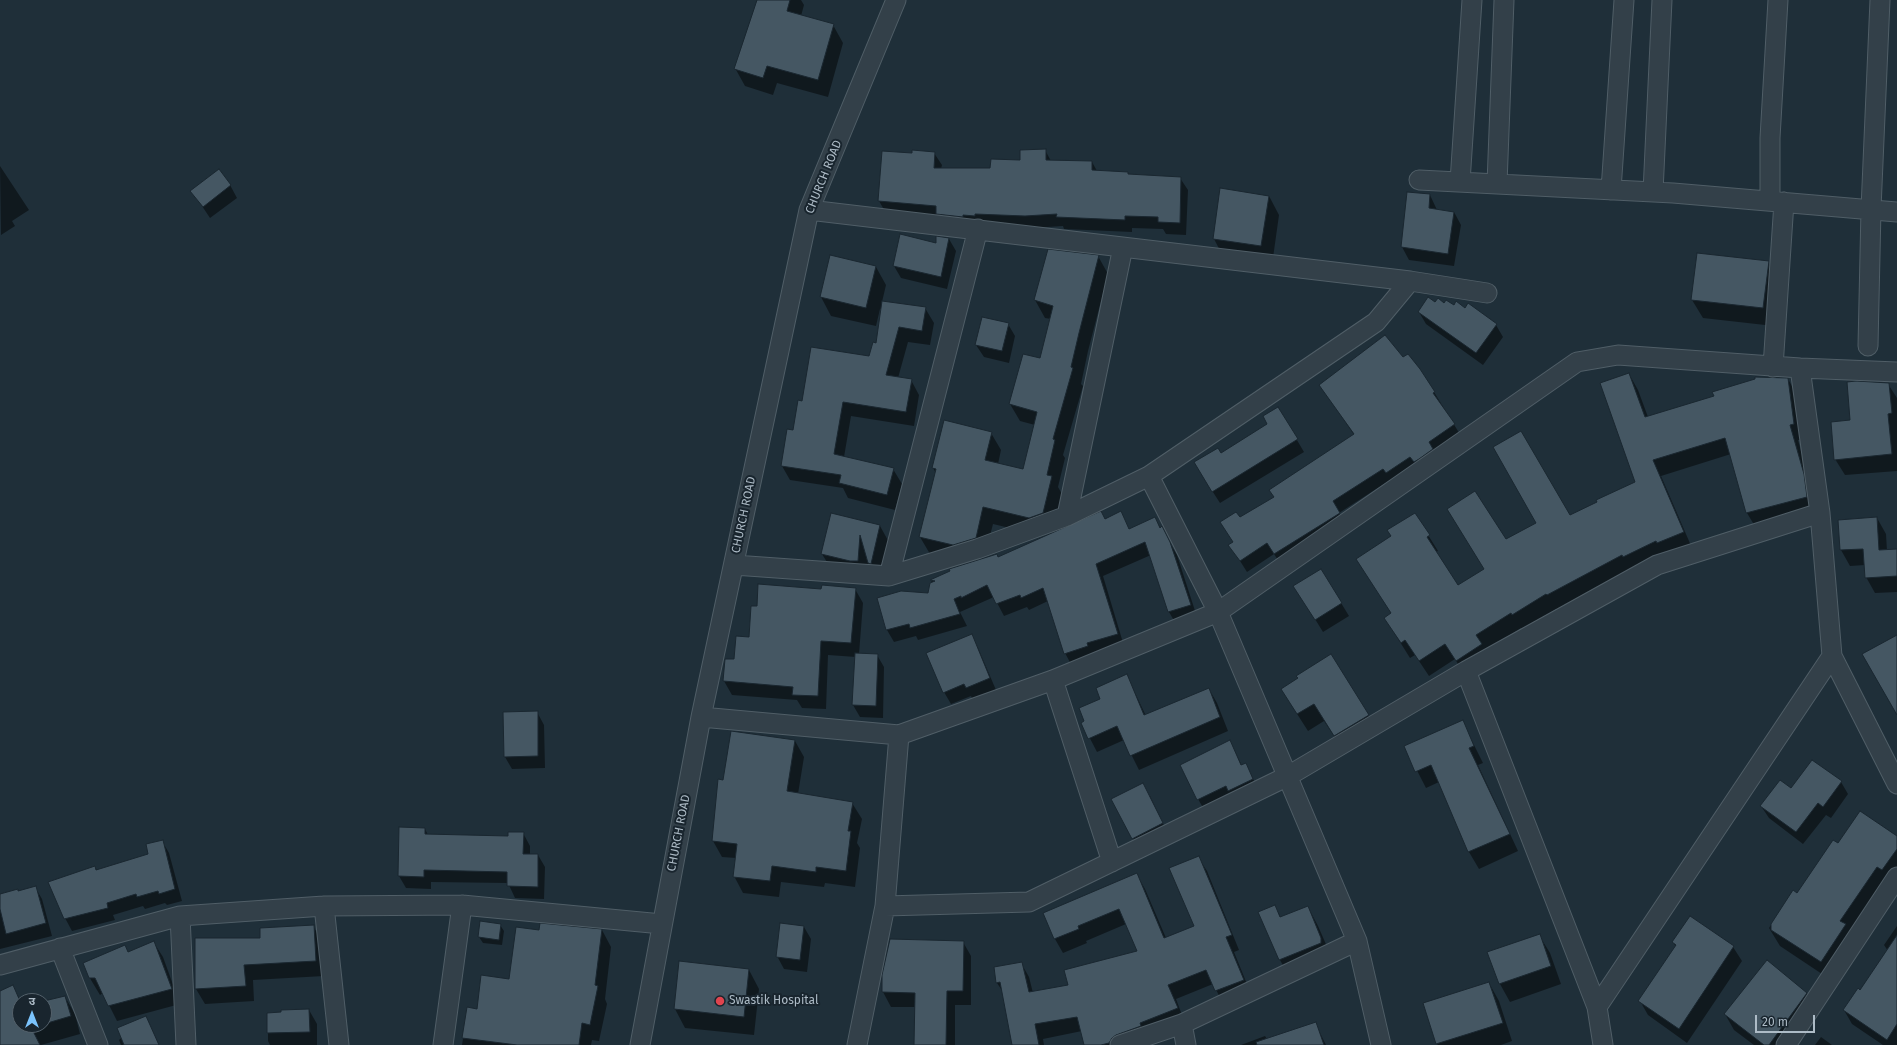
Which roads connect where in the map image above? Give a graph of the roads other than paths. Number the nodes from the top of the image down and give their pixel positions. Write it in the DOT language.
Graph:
graph roads {
  1 [pos="896,0"];
  2 [pos="1472,0"];
  3 [pos="1504,0"];
  4 [pos="1624,0"];
  5 [pos="1662,0"];
  6 [pos="1778,0"];
  7 [pos="1880,0"];
  8 [pos="1419,180"];
  9 [pos="1460,182"];
  10 [pos="1497,184"];
  11 [pos="1611,190"];
  12 [pos="1653,192"];
  13 [pos="1777,201"];
  14 [pos="1871,209"];
  15 [pos="809,210"];
  16 [pos="1897,212"];
  17 [pos="978,229"];
  18 [pos="1123,247"];
  19 [pos="1410,281"];
  20 [pos="1487,293"];
  21 [pos="1868,346"];
  22 [pos="1773,367"];
  23 [pos="1800,368"];
  24 [pos="1897,372"];
  25 [pos="1149,476"];
  26 [pos="1820,513"];
  27 [pos="1067,516"];
  28 [pos="734,565"];
  29 [pos="889,576"];
  30 [pos="1218,612"];
  31 [pos="1832,656"];
  32 [pos="1466,671"];
  33 [pos="1053,680"];
  34 [pos="701,717"];
  35 [pos="899,735"];
  36 [pos="1288,776"];
  37 [pos="1897,784"];
  38 [pos="1112,862"];
  39 [pos="1897,877"];
  40 [pos="462,905"];
  41 [pos="324,906"];
  42 [pos="885,906"];
  43 [pos="180,916"];
  44 [pos="662,924"];
  45 [pos="1357,941"];
  46 [pos="60,948"];
  47 [pos="0,965"];
  48 [pos="1597,1007"];
  49 [pos="1182,1024"];
  50 [pos="98,1045"];
  51 [pos="186,1045"];
  52 [pos="339,1045"];
  53 [pos="443,1045"];
  54 [pos="640,1045"];
  55 [pos="857,1045"];
  56 [pos="1120,1045"];
  57 [pos="1186,1045"];
  58 [pos="1381,1045"];
  59 [pos="1603,1045"];
  60 [pos="1786,1045"];
  1 -- 15 [label="street, CHURCH ROAD"];
  2 -- 9 [label="street"];
  3 -- 10 [label="street"];
  4 -- 11 [label="street"];
  5 -- 12 [label="street"];
  6 -- 13 [label="street"];
  7 -- 14 [label="street"];
  8 -- 9 [label="street"];
  9 -- 10 [label="street"];
  10 -- 11 [label="street"];
  11 -- 12 [label="street"];
  12 -- 13 [label="street"];
  13 -- 14 [label="street"];
  13 -- 22 [label="street"];
  14 -- 16 [label="street"];
  14 -- 21 [label="street"];
  15 -- 17 [label="street"];
  15 -- 28 [label="street, CHURCH ROAD"];
  17 -- 18 [label="street"];
  17 -- 29 [label="street"];
  18 -- 19 [label="street"];
  18 -- 27 [label="street"];
  19 -- 20 [label="street"];
  19 -- 25 [label="street"];
  22 -- 23 [label="street"];
  22 -- 30 [label="street"];
  23 -- 24 [label="street"];
  23 -- 26 [label="street"];
  25 -- 27 [label="street"];
  25 -- 30 [label="street"];
  26 -- 31 [label="street"];
  26 -- 32 [label="street"];
  27 -- 29 [label="street"];
  28 -- 29 [label="street"];
  28 -- 34 [label="street, CHURCH ROAD"];
  30 -- 33 [label="street"];
  30 -- 36 [label="street"];
  31 -- 37 [label="street"];
  31 -- 48 [label="street"];
  32 -- 36 [label="street"];
  32 -- 48 [label="street"];
  33 -- 35 [label="street"];
  33 -- 38 [label="street"];
  34 -- 35 [label="street"];
  34 -- 44 [label="street, CHURCH ROAD"];
  35 -- 42 [label="street"];
  36 -- 38 [label="street"];
  36 -- 45 [label="street"];
  38 -- 42 [label="street"];
  39 -- 60 [label="street"];
  40 -- 41 [label="street"];
  40 -- 44 [label="street"];
  40 -- 53 [label="street"];
  41 -- 43 [label="street"];
  41 -- 52 [label="street"];
  42 -- 55 [label="street"];
  43 -- 46 [label="street"];
  43 -- 51 [label="street"];
  44 -- 54 [label="street, CHURCH ROAD"];
  45 -- 49 [label="street"];
  45 -- 58 [label="street"];
  46 -- 47 [label="street"];
  46 -- 50 [label="street"];
  48 -- 59 [label="street"];
  49 -- 56 [label="street"];
  49 -- 57 [label="street"];
}
